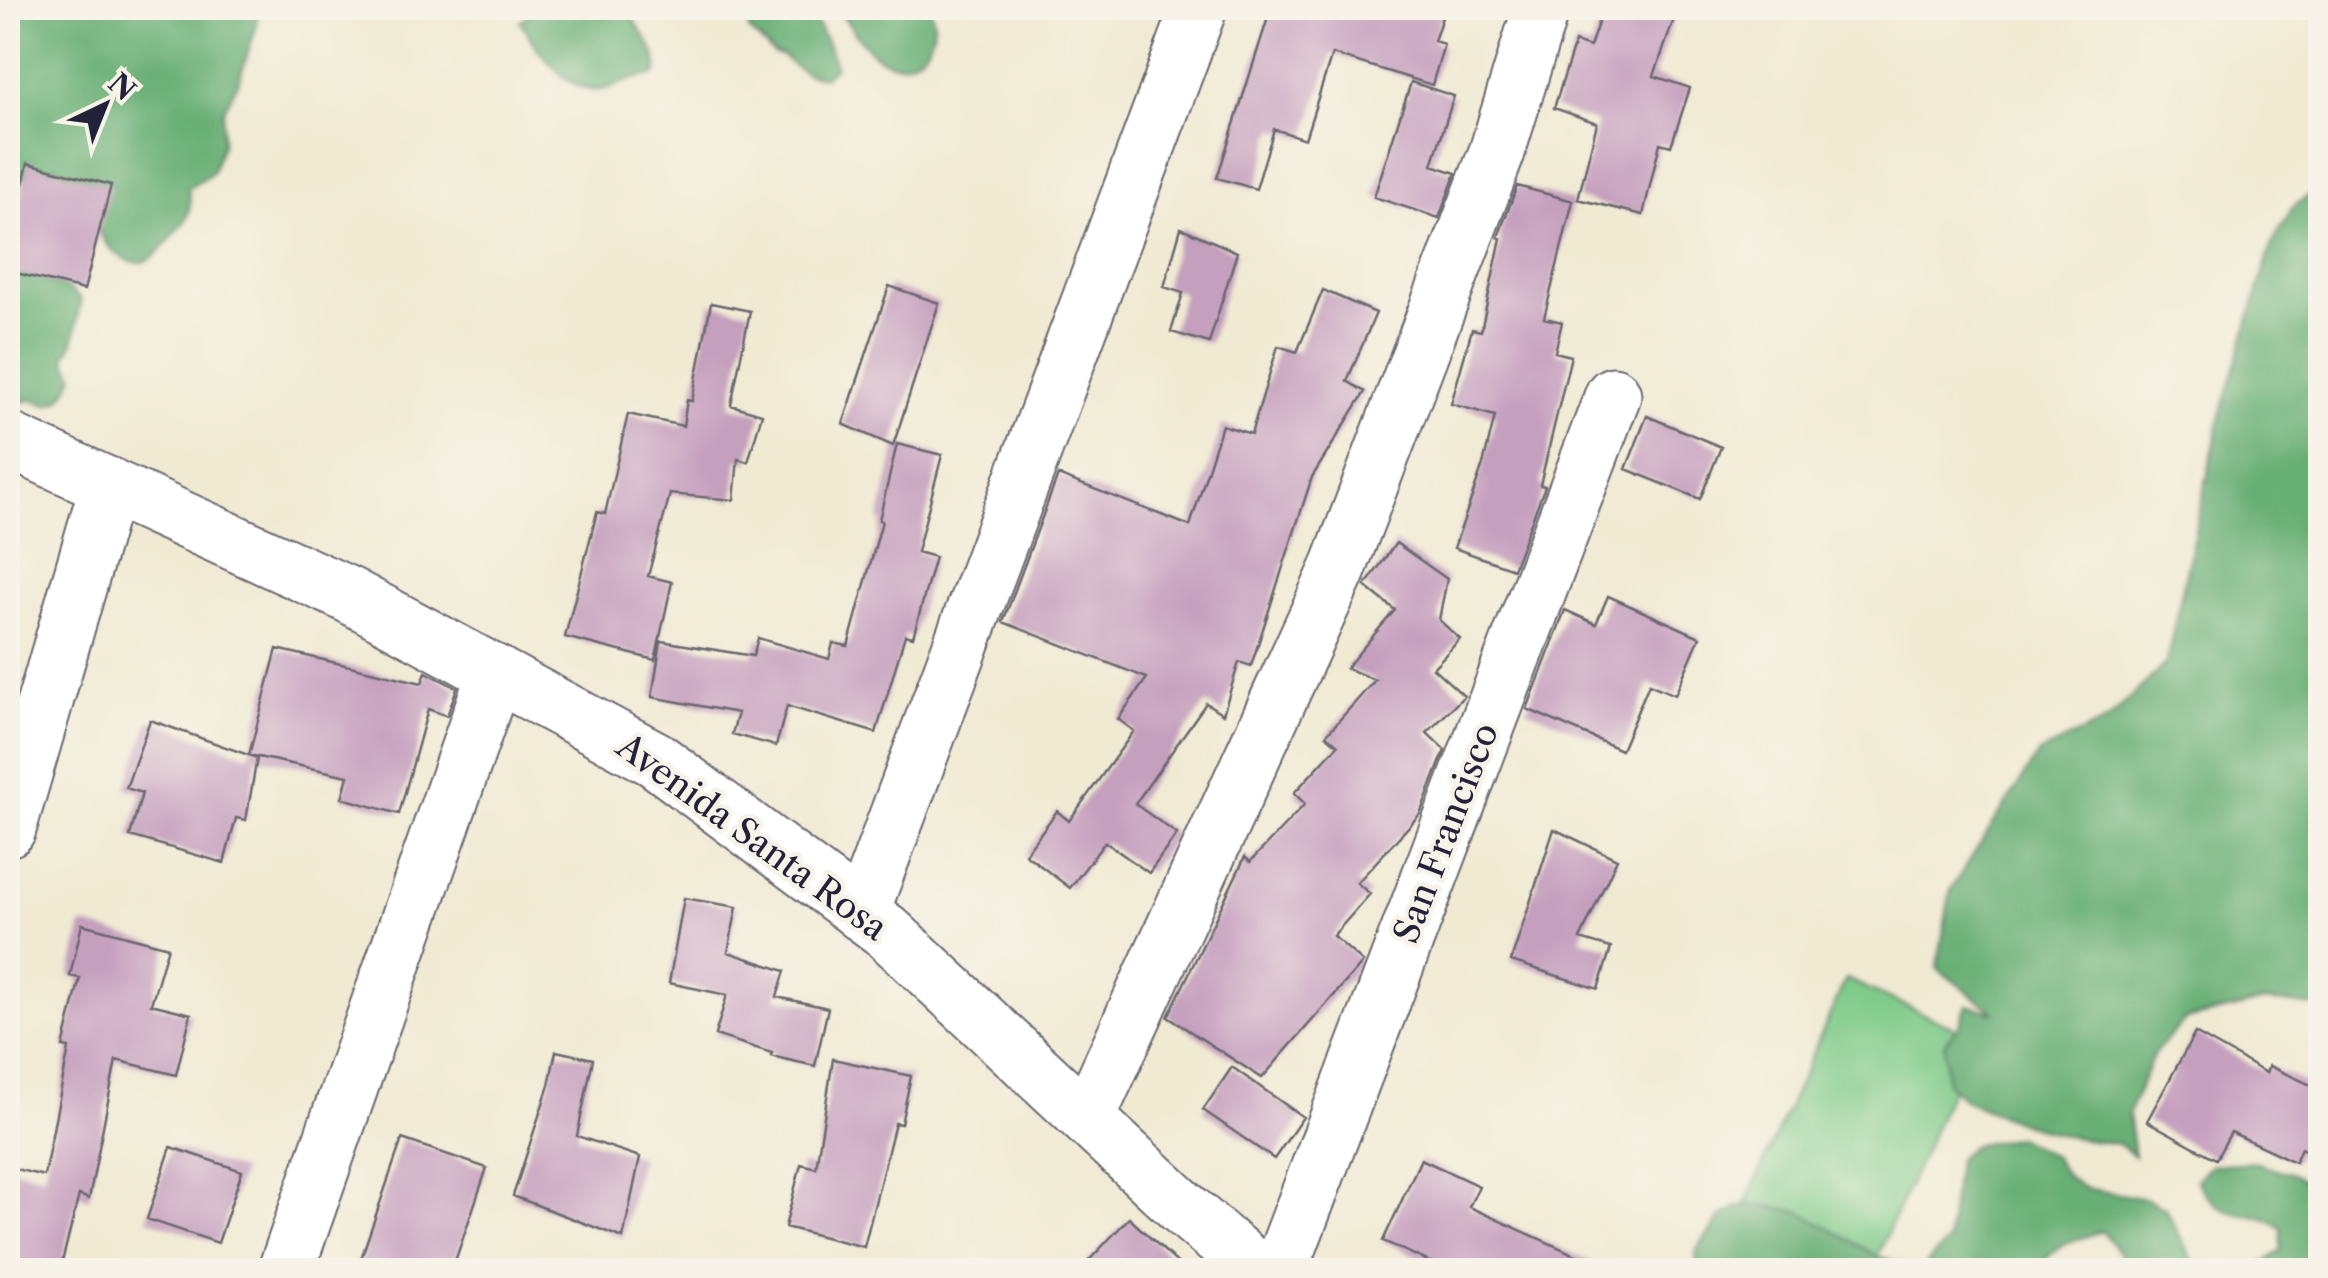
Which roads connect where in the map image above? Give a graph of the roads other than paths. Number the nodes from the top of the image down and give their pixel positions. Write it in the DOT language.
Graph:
graph roads {
  1 [pos="1198,8"];
  2 [pos="1542,8"];
  3 [pos="1613,395"];
  4 [pos="8,440"];
  5 [pos="108,486"];
  6 [pos="495,673"];
  7 [pos="8,828"];
  8 [pos="862,912"];
  9 [pos="1087,1118"];
  10 [pos="286,1270"];
  11 [pos="1256,1270"];
  12 [pos="1280,1270"];
  1 -- 8 [label="street"];
  2 -- 9 [label="street"];
  3 -- 12 [label="street, San Francisco"];
  4 -- 5 [label="street, Avenida Santa Rosa"];
  5 -- 6 [label="street, Avenida Santa Rosa"];
  5 -- 7 [label="street"];
  6 -- 8 [label="street, Avenida Santa Rosa"];
  6 -- 10 [label="street"];
  8 -- 9 [label="street, Avenida Santa Rosa"];
  9 -- 11 [label="street, Avenida Santa Rosa"];
}
